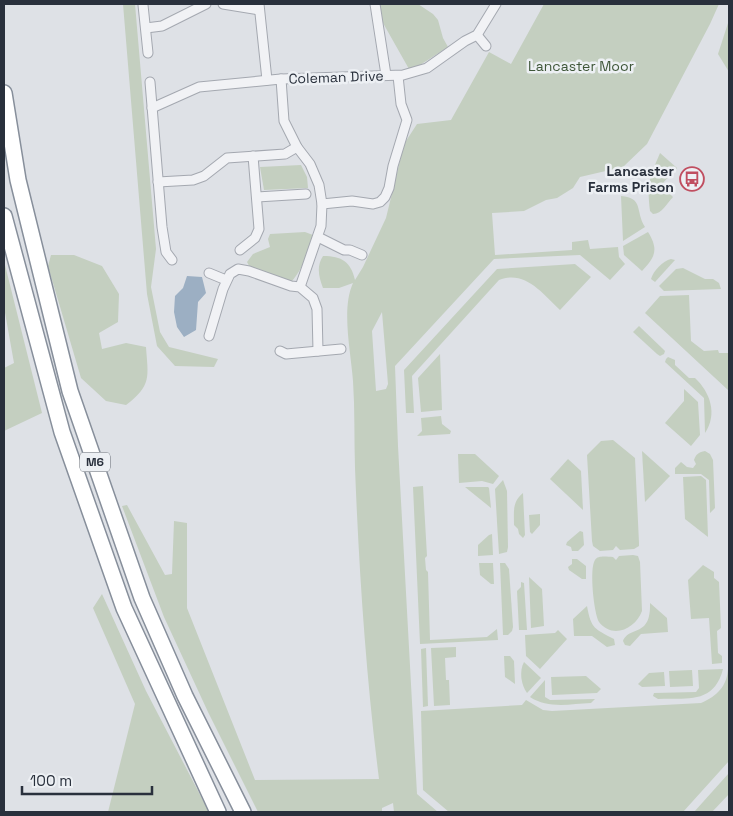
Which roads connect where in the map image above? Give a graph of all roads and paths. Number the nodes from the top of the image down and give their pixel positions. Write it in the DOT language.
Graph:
graph roads {
  1 [pos="206,4"];
  2 [pos="223,4"];
  3 [pos="375,4"];
  4 [pos="496,4"];
  5 [pos="143,5"];
  6 [pos="259,7"];
  7 [pos="146,28"];
  8 [pos="477,35"];
  9 [pos="486,46"];
  10 [pos="148,52"];
  11 [pos="386,75"];
  12 [pos="398,76"];
  13 [pos="281,79"];
  14 [pos="267,80"];
  15 [pos="150,82"];
  16 [pos="4,93"];
  17 [pos="152,108"];
  18 [pos="297,148"];
  19 [pos="253,156"];
  20 [pos="158,182"];
  21 [pos="306,194"];
  22 [pos="257,197"];
  23 [pos="322,204"];
  24 [pos="4,216"];
  25 [pos="318,237"];
  26 [pos="240,250"];
  27 [pos="362,255"];
  28 [pos="172,260"];
  29 [pos="209,273"];
  30 [pos="226,280"];
  31 [pos="300,287"];
  32 [pos="208,336"];
  33 [pos="341,349"];
  34 [pos="280,351"];
  35 [pos="318,351"];
  36 [pos="218,812"];
  37 [pos="243,812"];
  1 -- 7 [label="street"];
  2 -- 6 [label="street"];
  3 -- 11 [label="street"];
  4 -- 8 [label="street, Coleman Drive"];
  5 -- 7 [label="street"];
  6 -- 14 [label="street"];
  7 -- 10 [label="street"];
  8 -- 9 [label="street"];
  8 -- 12 [label="street, Coleman Drive"];
  11 -- 12 [label="street, Coleman Drive"];
  11 -- 13 [label="street, Coleman Drive"];
  12 -- 23 [label="street"];
  13 -- 14 [label="street, Coleman Drive"];
  13 -- 18 [label="street"];
  14 -- 17 [label="street, Coleman Drive"];
  15 -- 17 [label="street"];
  16 -- 37 [label="highway, M6"];
  17 -- 20 [label="street"];
  18 -- 19 [label="street"];
  18 -- 23 [label="street"];
  19 -- 20 [label="street"];
  19 -- 22 [label="street"];
  20 -- 28 [label="street"];
  21 -- 22 [label="street"];
  22 -- 26 [label="street"];
  23 -- 25 [label="street"];
  24 -- 36 [label="highway, M6"];
  25 -- 27 [label="street"];
  25 -- 31 [label="street"];
  29 -- 30 [label="street"];
  30 -- 31 [label="street"];
  30 -- 32 [label="street"];
  31 -- 35 [label="street"];
  33 -- 35 [label="street"];
  34 -- 35 [label="street"];
}
